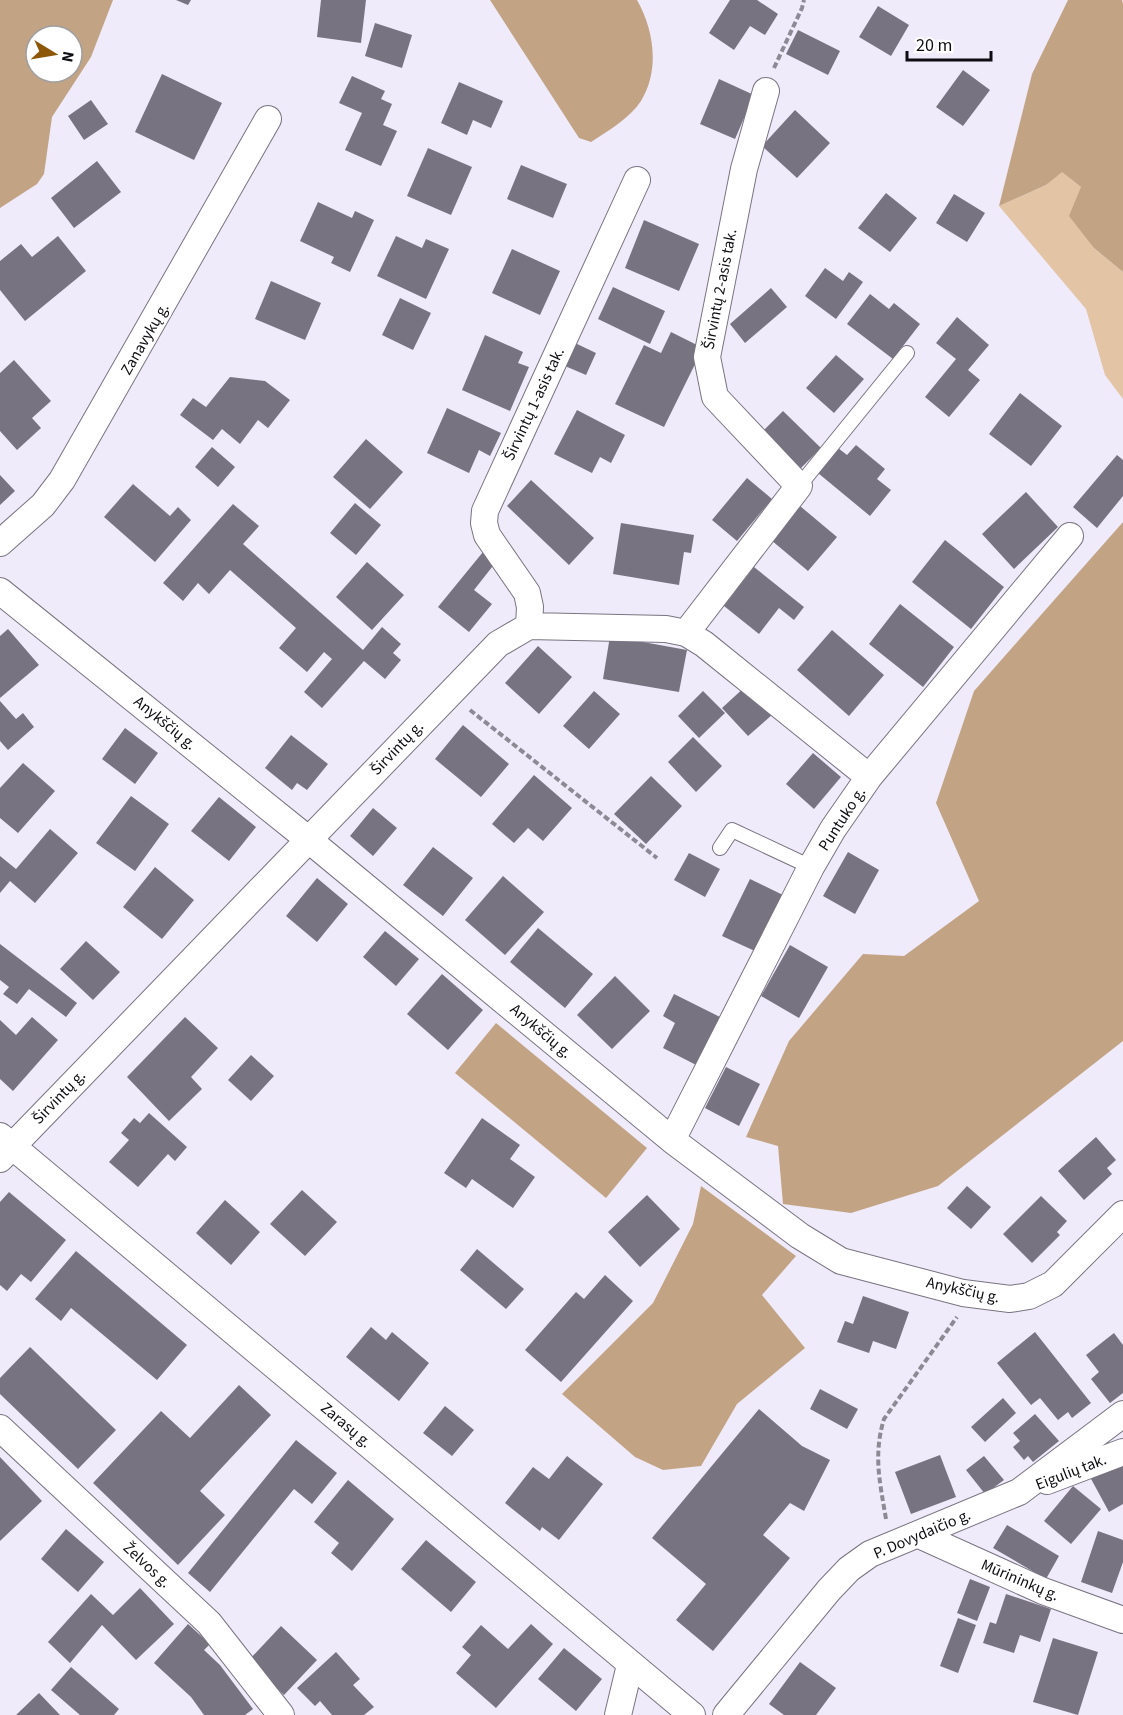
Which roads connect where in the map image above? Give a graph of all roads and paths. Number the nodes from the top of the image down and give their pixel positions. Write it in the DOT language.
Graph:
graph roads {
  1 [pos="804,0"];
  2 [pos="766,92"];
  3 [pos="268,119"];
  4 [pos="637,180"];
  5 [pos="906,353"];
  6 [pos="799,486"];
  7 [pos="1070,537"];
  8 [pos="0,543"];
  9 [pos="0,591"];
  10 [pos="529,626"];
  11 [pos="686,633"];
  12 [pos="450,694"];
  13 [pos="869,777"];
  14 [pos="309,840"];
  15 [pos="720,848"];
  16 [pos="657,858"];
  17 [pos="811,867"];
  18 [pos="672,1140"];
  19 [pos="4,1147"];
  20 [pos="1123,1214"];
  21 [pos="963,1293"];
  22 [pos="1123,1414"];
  23 [pos="0,1428"];
  24 [pos="1123,1452"];
  25 [pos="1019,1492"];
  26 [pos="919,1535"];
  27 [pos="890,1546"];
  28 [pos="1123,1620"];
  29 [pos="630,1665"];
  30 [pos="281,1715"];
  31 [pos="618,1715"];
  32 [pos="692,1715"];
  33 [pos="726,1715"];
  1 -- 2 [label="path"];
  2 -- 6 [label="street, Širvintų 2-asis tak."];
  3 -- 8 [label="street, Zanavykų g."];
  4 -- 10 [label="street, Širvintų 1-asis tak."];
  5 -- 6 [label="lane"];
  6 -- 11 [label="street"];
  7 -- 13 [label="street, Puntuko g."];
  9 -- 14 [label="street, Anykščių g."];
  10 -- 11 [label="street"];
  10 -- 12 [label="street, Širvintų g."];
  11 -- 13 [label="street"];
  12 -- 14 [label="street, Širvintų g."];
  12 -- 16 [label="path"];
  13 -- 17 [label="street, Puntuko g."];
  14 -- 18 [label="street, Anykščių g."];
  14 -- 19 [label="street, Širvintų g."];
  15 -- 17 [label="lane"];
  17 -- 18 [label="street, Puntuko g."];
  18 -- 21 [label="street, Anykščių g."];
  19 -- 29 [label="street, Zarasų g."];
  20 -- 21 [label="street, Anykščių g."];
  21 -- 27 [label="path"];
  22 -- 25 [label="street, P. Dovydaičio g."];
  23 -- 30 [label="street, Želvos g."];
  24 -- 25 [label="street, Eigulių tak."];
  25 -- 26 [label="street, P. Dovydaičio g."];
  26 -- 27 [label="street, P. Dovydaičio g."];
  26 -- 28 [label="street, Mūrininkų g."];
  27 -- 33 [label="street, P. Dovydaičio g."];
  29 -- 31 [label="street"];
  29 -- 32 [label="street, Zarasų g."];
}
